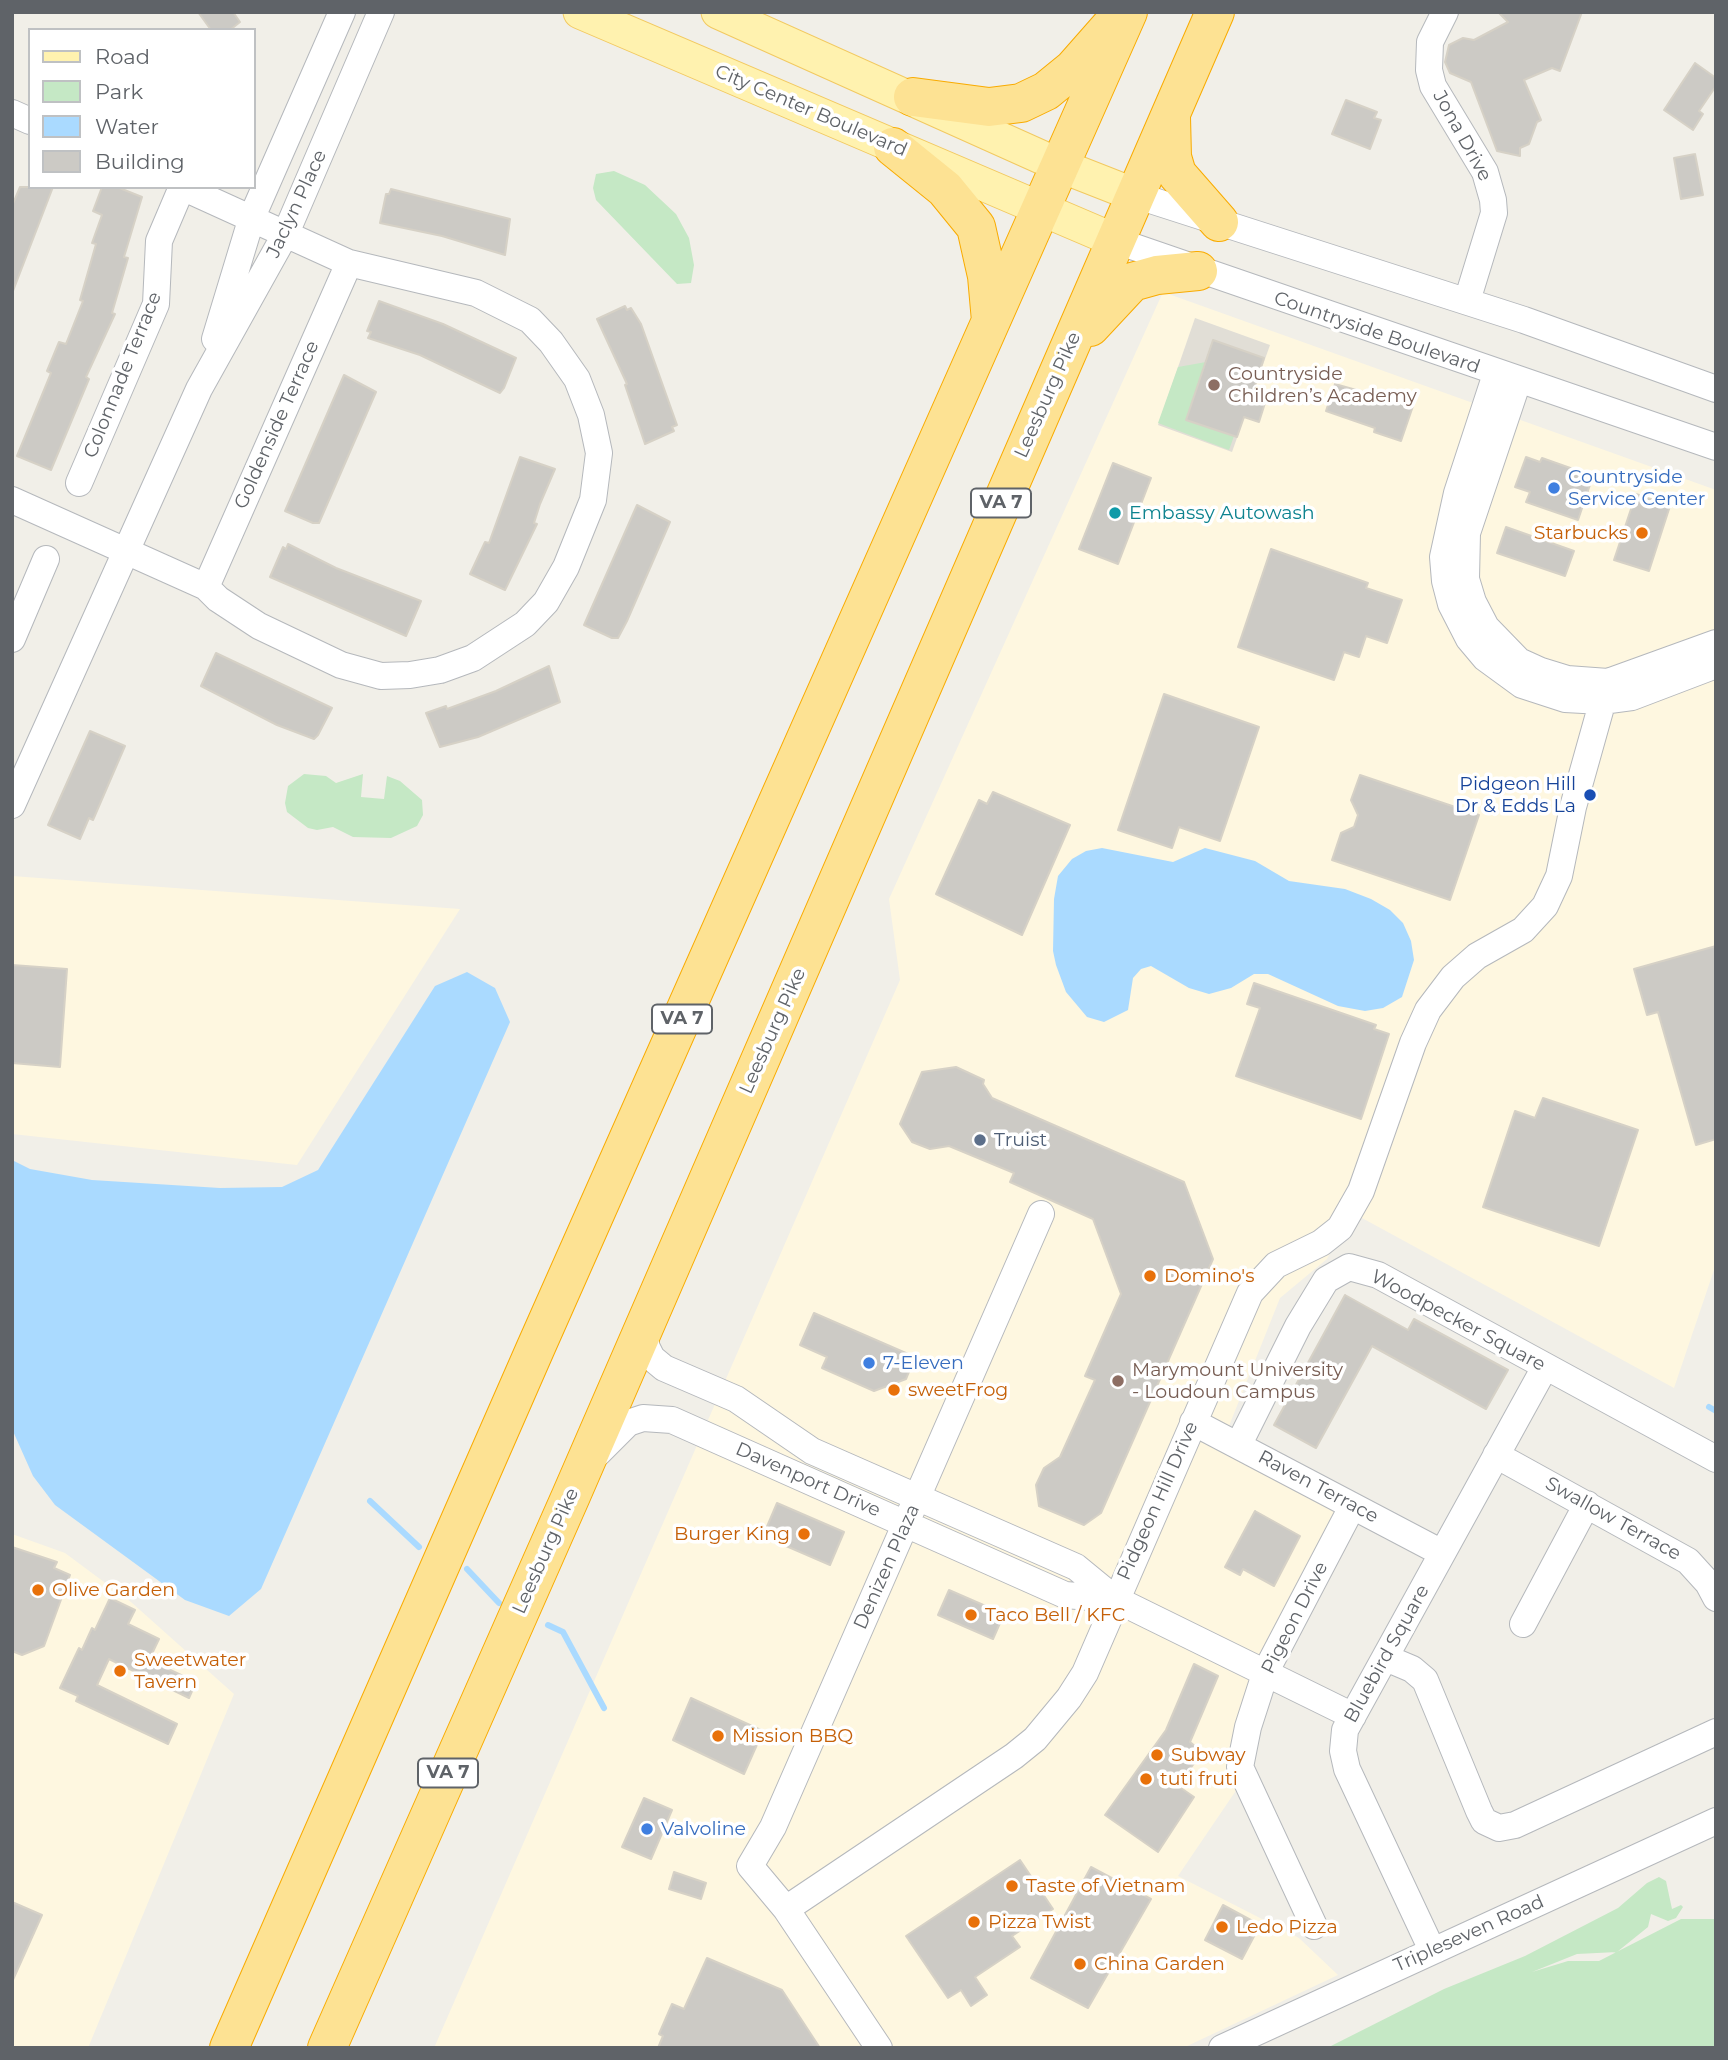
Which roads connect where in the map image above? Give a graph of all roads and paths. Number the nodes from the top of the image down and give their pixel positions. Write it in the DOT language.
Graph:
graph roads {
  1 [pos="342,12"];
  2 [pos="381,12"];
  3 [pos="580,12"];
  4 [pos="718,12"];
  5 [pos="1126,12"];
  6 [pos="1215,12"];
  7 [pos="1445,12"];
  8 [pos="913,97"];
  9 [pos="1171,111"];
  10 [pos="12,113"];
  11 [pos="28,120"];
  12 [pos="893,146"];
  13 [pos="1061,166"];
  14 [pos="181,189"];
  15 [pos="187,189"];
  16 [pos="1135,195"];
  17 [pos="1042,208"];
  18 [pos="252,218"];
  19 [pos="1219,222"];
  20 [pos="286,233"];
  21 [pos="1114,240"];
  22 [pos="349,263"];
  23 [pos="1198,271"];
  24 [pos="1467,301"];
  25 [pos="991,323"];
  26 [pos="1064,359"];
  27 [pos="1507,378"];
  28 [pos="200,389"];
  29 [pos="1716,389"];
  30 [pos="1716,447"];
  31 [pos="79,483"];
  32 [pos="12,500"];
  33 [pos="127,549"];
  34 [pos="46,559"];
  35 [pos="206,587"];
  36 [pos="12,639"];
  37 [pos="1716,643"];
  38 [pos="1716,665"];
  39 [pos="1605,692"];
  40 [pos="12,804"];
  41 [pos="1041,1214"];
  42 [pos="646,1320"];
  43 [pos="1545,1367"];
  44 [pos="1193,1422"];
  45 [pos="1239,1444"];
  46 [pos="1496,1455"];
  47 [pos="1716,1459"];
  48 [pos="918,1497"];
  49 [pos="570,1498"];
  50 [pos="1587,1504"];
  51 [pos="1352,1507"];
  52 [pos="907,1524"];
  53 [pos="1442,1553"];
  54 [pos="1716,1598"];
  55 [pos="1115,1599"];
  56 [pos="1523,1625"];
  57 [pos="1386,1658"];
  58 [pos="1266,1671"];
  59 [pos="1353,1716"];
  60 [pos="1716,1732"];
  61 [pos="1716,1821"];
  62 [pos="786,1909"];
  63 [pos="1314,1926"];
  64 [pos="1432,1950"];
  65 [pos="229,2048"];
  66 [pos="327,2048"];
  67 [pos="878,2048"];
  68 [pos="1222,2048"];
  1 -- 18 [label="street, Jaclyn Place"];
  2 -- 20 [label="street, Jaclyn Place"];
  3 -- 12 [label="main road, City Center Boulevard"];
  4 -- 8 [label="main road"];
  5 -- 8 [label="highway"];
  5 -- 13 [label="highway, VA 7"];
  6 -- 9 [label="highway, Leesburg Pike / VA 7"];
  7 -- 24 [label="street, Jona Drive"];
  8 -- 13 [label="main road"];
  9 -- 16 [label="highway, Leesburg Pike / VA 7"];
  9 -- 19 [label="highway"];
  10 -- 11 [label="street"];
  12 -- 17 [label="main road, City Center Boulevard"];
  12 -- 25 [label="highway"];
  13 -- 16 [label="main road"];
  13 -- 17 [label="highway, VA 7"];
  14 -- 31 [label="street, Colonnade Terrace"];
  15 -- 18 [label="street"];
  16 -- 19 [label="street"];
  16 -- 21 [label="highway, Leesburg Pike / VA 7"];
  17 -- 21 [label="main road, Countryside Boulevard"];
  17 -- 25 [label="highway, VA 7"];
  18 -- 20 [label="street"];
  18 -- 28 [label="street, Jaclyn Place"];
  19 -- 24 [label="street"];
  20 -- 22 [label="street"];
  20 -- 28 [label="street, Jaclyn Place"];
  21 -- 23 [label="street, Countryside Boulevard"];
  21 -- 26 [label="highway, Leesburg Pike / VA 7"];
  22 -- 35 [label="street, Goldenside Terrace"];
  22 -- 35 [label="street"];
  23 -- 26 [label="highway"];
  23 -- 27 [label="street, Countryside Boulevard"];
  24 -- 29 [label="street"];
  25 -- 65 [label="highway, VA 7"];
  26 -- 42 [label="highway, Leesburg Pike / VA 7"];
  27 -- 30 [label="street, Countryside Boulevard"];
  27 -- 39 [label="street"];
  28 -- 33 [label="street, Jaclyn Place"];
  32 -- 33 [label="street"];
  33 -- 35 [label="street"];
  33 -- 40 [label="street, Jaclyn Place"];
  34 -- 36 [label="street"];
  37 -- 39 [label="street"];
  38 -- 39 [label="street"];
  39 -- 44 [label="street, Pidgeon Hill Drive"];
  41 -- 48 [label="street, Denizen Plaza"];
  42 -- 48 [label="street, Davenport Drive"];
  42 -- 49 [label="highway, Leesburg Pike / VA 7"];
  43 -- 45 [label="street, Woodpecker Square"];
  43 -- 46 [label="street, Bluebird Square"];
  43 -- 47 [label="street, Woodpecker Square"];
  44 -- 45 [label="street, Raven Terrace"];
  44 -- 55 [label="street, Pidgeon Hill Drive"];
  45 -- 51 [label="street, Raven Terrace"];
  46 -- 50 [label="street, Swallow Terrace"];
  46 -- 53 [label="street, Bluebird Square"];
  48 -- 52 [label="street, Denizen Plaza"];
  48 -- 55 [label="street, Davenport Drive"];
  49 -- 52 [label="street, Davenport Drive"];
  49 -- 66 [label="highway, Leesburg Pike / VA 7"];
  50 -- 54 [label="street, Swallow Terrace"];
  50 -- 56 [label="street"];
  51 -- 53 [label="street, Raven Terrace"];
  51 -- 58 [label="street, Pigeon Drive"];
  52 -- 55 [label="street, Davenport Drive"];
  52 -- 62 [label="street, Denizen Plaza"];
  53 -- 57 [label="street, Bluebird Square"];
  55 -- 58 [label="street, Davenport Drive"];
  55 -- 62 [label="street, Pidgeon Hill Drive"];
  57 -- 59 [label="street, Bluebird Square"];
  57 -- 60 [label="street"];
  58 -- 59 [label="street, Davenport Drive"];
  58 -- 63 [label="street, Pigeon Drive"];
  59 -- 64 [label="street, Bluebird Square"];
  61 -- 64 [label="street, Tripleseven Road"];
  62 -- 67 [label="street"];
  64 -- 68 [label="street, Tripleseven Road"];
}
